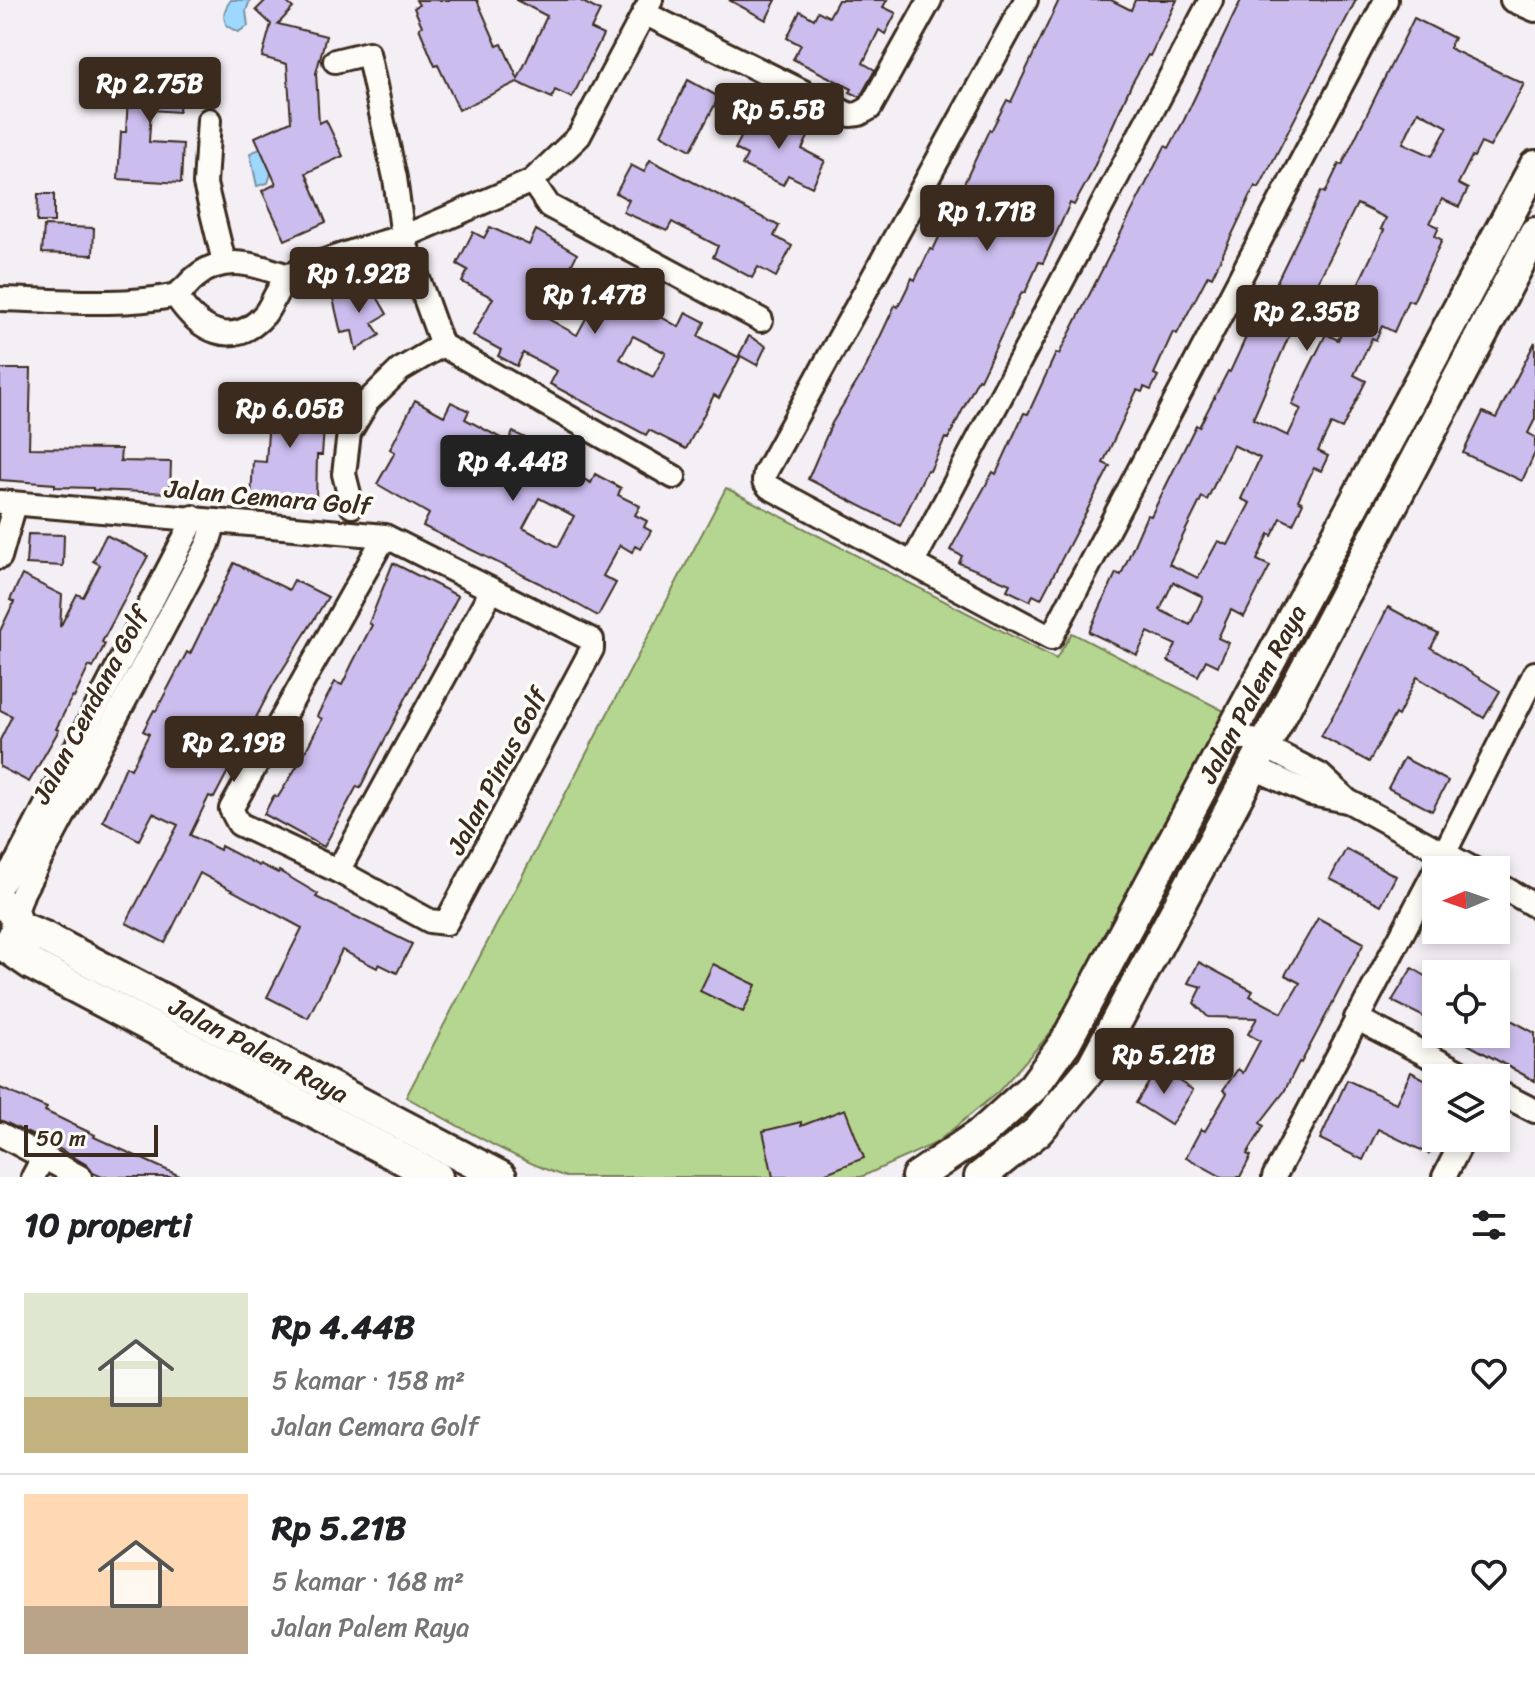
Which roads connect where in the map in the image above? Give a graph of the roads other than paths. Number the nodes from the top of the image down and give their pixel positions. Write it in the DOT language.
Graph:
graph roads {
  1 [pos="930,0"];
  2 [pos="1026,0"];
  3 [pos="1211,0"];
  4 [pos="1386,0"];
  5 [pos="1512,0"];
  6 [pos="648,6"];
  7 [pos="1535,10"];
  8 [pos="335,61"];
  9 [pos="209,120"];
  10 [pos="1535,166"];
  11 [pos="532,181"];
  12 [pos="1535,233"];
  13 [pos="403,237"];
  14 [pos="224,262"];
  15 [pos="288,276"];
  16 [pos="176,296"];
  17 [pos="0,299"];
  18 [pos="761,320"];
  19 [pos="442,345"];
  20 [pos="674,477"];
  21 [pos="8,503"];
  22 [pos="352,506"];
  23 [pos="193,517"];
  24 [pos="215,521"];
  25 [pos="385,536"];
  26 [pos="0,557"];
  27 [pos="912,564"];
  28 [pos="492,590"];
  29 [pos="592,649"];
  30 [pos="1532,686"];
  31 [pos="1254,693"];
  32 [pos="1285,708"];
  33 [pos="1230,738"];
  34 [pos="1258,756"];
  35 [pos="1445,852"];
  36 [pos="1452,856"];
  37 [pos="338,871"];
  38 [pos="0,887"];
  39 [pos="1510,891"];
  40 [pos="1535,906"];
  41 [pos="7,928"];
  42 [pos="1356,1018"];
  43 [pos="1444,1064"];
  44 [pos="1510,1098"];
  45 [pos="1535,1111"];
  46 [pos="0,1134"];
  47 [pos="1457,1152"];
  48 [pos="44,1156"];
  49 [pos="33,1177"];
  50 [pos="80,1177"];
  51 [pos="437,1177"];
  52 [pos="501,1177"];
  53 [pos="917,1177"];
  54 [pos="980,1177"];
  55 [pos="1274,1177"];
  56 [pos="1444,1177"];
  1 -- 6 [label="street"];
  2 -- 27 [label="street"];
  3 -- 27 [label="street"];
  4 -- 27 [label="street"];
  5 -- 7 [label="street"];
  6 -- 11 [label="street"];
  8 -- 13 [label="street"];
  9 -- 14 [label="street"];
  10 -- 31 [label="street, Jalan Palem Raya"];
  11 -- 13 [label="street"];
  11 -- 18 [label="street"];
  12 -- 32 [label="street, Jalan Palem Raya"];
  13 -- 15 [label="street"];
  13 -- 19 [label="street"];
  14 -- 15 [label="street"];
  14 -- 16 [label="street"];
  15 -- 16 [label="street"];
  16 -- 17 [label="street"];
  19 -- 20 [label="street"];
  19 -- 22 [label="street"];
  21 -- 23 [label="street, Jalan Cemara Golf"];
  21 -- 26 [label="street"];
  23 -- 24 [label="street, Jalan Cemara Golf"];
  23 -- 38 [label="street, Jalan Cendana Golf"];
  24 -- 25 [label="street, Jalan Cemara Golf"];
  24 -- 41 [label="street, Jalan Cendana Golf"];
  25 -- 28 [label="street, Jalan Cemara Golf"];
  25 -- 37 [label="street"];
  28 -- 29 [label="street, Jalan Cemara Golf"];
  28 -- 37 [label="street"];
  29 -- 37 [label="street, Jalan Pinus Golf"];
  30 -- 35 [label="street"];
  31 -- 32 [label="street"];
  31 -- 33 [label="street, Jalan Palem Raya"];
  32 -- 34 [label="street, Jalan Palem Raya"];
  33 -- 34 [label="street"];
  33 -- 53 [label="street, Jalan Palem Raya"];
  34 -- 35 [label="street"];
  34 -- 54 [label="street, Jalan Palem Raya"];
  35 -- 36 [label="street"];
  35 -- 42 [label="street"];
  39 -- 40 [label="street"];
  41 -- 51 [label="street, Jalan Palem Raya"];
  41 -- 52 [label="street, Jalan Palem Raya"];
  42 -- 43 [label="street"];
  42 -- 55 [label="street"];
  44 -- 45 [label="street"];
  46 -- 48 [label="street"];
  47 -- 56 [label="street"];
  48 -- 49 [label="street"];
  48 -- 50 [label="street"];
}
